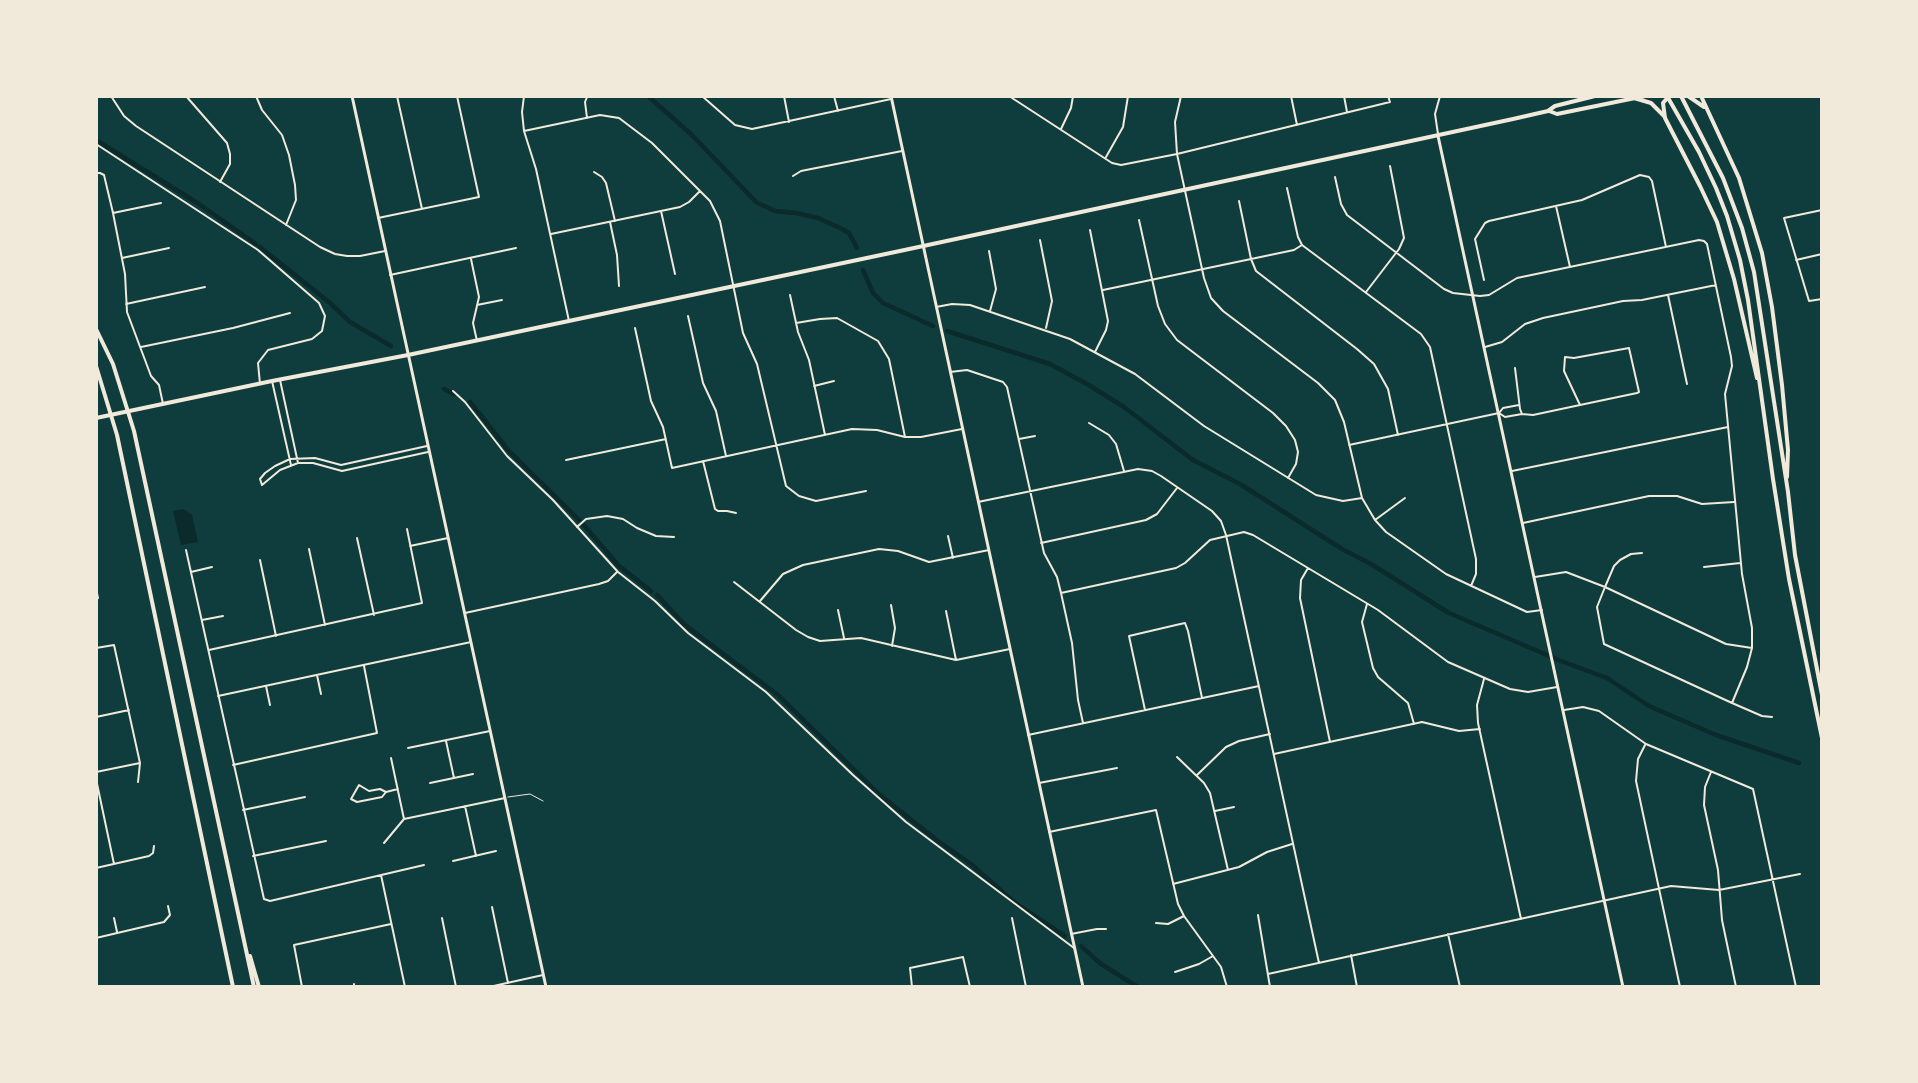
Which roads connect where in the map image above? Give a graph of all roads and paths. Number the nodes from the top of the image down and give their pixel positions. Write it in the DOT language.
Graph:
graph roads {
  1 [pos="111,96"];
  2 [pos="186,96"];
  3 [pos="256,96"];
  4 [pos="352,96"];
  5 [pos="398,96"];
  6 [pos="457,96"];
  7 [pos="524,96"];
  8 [pos="702,96"];
  9 [pos="783,96"];
  10 [pos="834,96"];
  11 [pos="1009,96"];
  12 [pos="1018,96"];
  13 [pos="1073,96"];
  14 [pos="1128,96"];
  15 [pos="1181,96"];
  16 [pos="1291,96"];
  17 [pos="1344,96"];
  18 [pos="1388,96"];
  19 [pos="1440,96"];
  20 [pos="1595,96"];
  21 [pos="1645,96"];
  22 [pos="1668,96"];
  23 [pos="1681,96"];
  24 [pos="1688,96"];
  25 [pos="1701,96"];
  26 [pos="587,97"];
  27 [pos="891,97"];
  28 [pos="1634,98"];
  29 [pos="1016,100"];
  30 [pos="1705,107"];
  31 [pos="838,111"];
  32 [pos="1548,111"];
  33 [pos="1347,112"];
  34 [pos="587,118"];
  35 [pos="1665,118"];
  36 [pos="789,122"];
  37 [pos="1297,124"];
  38 [pos="1061,129"];
  39 [pos="524,131"];
  40 [pos="1438,135"];
  41 [pos="96,144"];
  42 [pos="902,151"];
  43 [pos="1177,154"];
  44 [pos="1105,158"];
  45 [pos="1390,166"];
  46 [pos="594,172"];
  47 [pos="96,173"];
  48 [pos="792,176"];
  49 [pos="1335,177"];
  50 [pos="220,182"];
  51 [pos="1287,188"];
  52 [pos="1185,190"];
  53 [pos="700,191"];
  54 [pos="1239,201"];
  55 [pos="160,203"];
  56 [pos="1557,206"];
  57 [pos="422,209"];
  58 [pos="1822,210"];
  59 [pos="661,211"];
  60 [pos="113,213"];
  61 [pos="378,218"];
  62 [pos="615,220"];
  63 [pos="1139,220"];
  64 [pos="610,222"];
  65 [pos="286,225"];
  66 [pos="1090,230"];
  67 [pos="550,234"];
  68 [pos="1040,240"];
  69 [pos="1302,245"];
  70 [pos="922,247"];
  71 [pos="1666,247"];
  72 [pos="169,248"];
  73 [pos="516,248"];
  74 [pos="385,251"];
  75 [pos="989,251"];
  76 [pos="1396,253"];
  77 [pos="1822,254"];
  78 [pos="470,257"];
  79 [pos="122,258"];
  80 [pos="1251,259"];
  81 [pos="1796,260"];
  82 [pos="1570,267"];
  83 [pos="1202,270"];
  84 [pos="675,274"];
  85 [pos="390,275"];
  86 [pos="1484,280"];
  87 [pos="1152,281"];
  88 [pos="1717,285"];
  89 [pos="619,286"];
  90 [pos="734,286"];
  91 [pos="205,288"];
  92 [pos="1103,290"];
  93 [pos="1366,292"];
  94 [pos="790,295"];
  95 [pos="1473,295"];
  96 [pos="1668,295"];
  97 [pos="1822,299"];
  98 [pos="502,300"];
  99 [pos="126,304"];
  100 [pos="477,305"];
  101 [pos="936,307"];
  102 [pos="990,311"];
  103 [pos="290,313"];
  104 [pos="688,316"];
  105 [pos="569,321"];
  106 [pos="796,323"];
  107 [pos="96,328"];
  108 [pos="635,328"];
  109 [pos="1045,330"];
  110 [pos="477,341"];
  111 [pos="141,347"];
  112 [pos="1485,347"];
  113 [pos="1095,352"];
  114 [pos="408,356"];
  115 [pos="96,366"];
  116 [pos="1515,368"];
  117 [pos="950,372"];
  118 [pos="280,380"];
  119 [pos="272,381"];
  120 [pos="834,381"];
  121 [pos="260,384"];
  122 [pos="1687,384"];
  123 [pos="814,386"];
  124 [pos="453,391"];
  125 [pos="164,404"];
  126 [pos="1519,405"];
  127 [pos="1580,405"];
  128 [pos="1499,413"];
  129 [pos="1522,414"];
  130 [pos="96,418"];
  131 [pos="1765,420"];
  132 [pos="1089,423"];
  133 [pos="1447,425"];
  134 [pos="1728,427"];
  135 [pos="962,429"];
  136 [pos="825,435"];
  137 [pos="1398,435"];
  138 [pos="1035,436"];
  139 [pos="905,437"];
  140 [pos="666,439"];
  141 [pos="1019,440"];
  142 [pos="1349,445"];
  143 [pos="427,446"];
  144 [pos="776,446"];
  145 [pos="428,452"];
  146 [pos="726,456"];
  147 [pos="297,458"];
  148 [pos="290,459"];
  149 [pos="566,460"];
  150 [pos="703,461"];
  151 [pos="298,464"];
  152 [pos="333,464"];
  153 [pos="291,465"];
  154 [pos="331,469"];
  155 [pos="1124,471"];
  156 [pos="1512,471"];
  157 [pos="1288,478"];
  158 [pos="1178,487"];
  159 [pos="866,491"];
  160 [pos="1030,491"];
  161 [pos="1678,492"];
  162 [pos="1788,492"];
  163 [pos="1677,496"];
  164 [pos="1362,498"];
  165 [pos="1405,498"];
  166 [pos="978,502"];
  167 [pos="1734,502"];
  168 [pos="736,513"];
  169 [pos="1375,520"];
  170 [pos="1523,523"];
  171 [pos="577,527"];
  172 [pos="407,529"];
  173 [pos="1226,535"];
  174 [pos="948,536"];
  175 [pos="674,537"];
  176 [pos="357,538"];
  177 [pos="447,538"];
  178 [pos="1041,543"];
  179 [pos="410,546"];
  180 [pos="309,549"];
  181 [pos="186,550"];
  182 [pos="989,550"];
  183 [pos="1642,553"];
  184 [pos="953,558"];
  185 [pos="260,560"];
  186 [pos="1741,563"];
  187 [pos="212,567"];
  188 [pos="1704,567"];
  189 [pos="1308,568"];
  190 [pos="191,572"];
  191 [pos="618,572"];
  192 [pos="1535,577"];
  193 [pos="734,582"];
  194 [pos="1471,586"];
  195 [pos="1605,587"];
  196 [pos="96,589"];
  197 [pos="1061,593"];
  198 [pos="96,600"];
  199 [pos="760,601"];
  200 [pos="1367,604"];
  201 [pos="891,606"];
  202 [pos="838,610"];
  203 [pos="1542,610"];
  204 [pos="946,612"];
  205 [pos="465,613"];
  206 [pos="223,615"];
  207 [pos="374,615"];
  208 [pos="202,620"];
  209 [pos="325,625"];
  210 [pos="276,636"];
  211 [pos="844,638"];
  212 [pos="471,642"];
  213 [pos="892,646"];
  214 [pos="96,648"];
  215 [pos="1752,648"];
  216 [pos="1010,649"];
  217 [pos="208,650"];
  218 [pos="956,660"];
  219 [pos="364,665"];
  220 [pos="317,675"];
  221 [pos="1484,678"];
  222 [pos="266,686"];
  223 [pos="1259,686"];
  224 [pos="1558,686"];
  225 [pos="321,694"];
  226 [pos="1822,695"];
  227 [pos="218,696"];
  228 [pos="1202,698"];
  229 [pos="1732,703"];
  230 [pos="270,705"];
  231 [pos="129,710"];
  232 [pos="1145,710"];
  233 [pos="1564,710"];
  234 [pos="96,717"];
  235 [pos="1772,717"];
  236 [pos="1083,723"];
  237 [pos="1414,724"];
  238 [pos="1480,729"];
  239 [pos="490,731"];
  240 [pos="1270,734"];
  241 [pos="1028,735"];
  242 [pos="1822,738"];
  243 [pos="446,741"];
  244 [pos="1330,742"];
  245 [pos="1646,744"];
  246 [pos="408,748"];
  247 [pos="1274,754"];
  248 [pos="1177,756"];
  249 [pos="391,758"];
  250 [pos="140,763"];
  251 [pos="233,765"];
  252 [pos="1118,768"];
  253 [pos="96,772"];
  254 [pos="1711,772"];
  255 [pos="473,774"];
  256 [pos="1197,775"];
  257 [pos="454,778"];
  258 [pos="96,779"];
  259 [pos="138,782"];
  260 [pos="430,783"];
  261 [pos="1039,783"];
  262 [pos="398,789"];
  263 [pos="386,792"];
  264 [pos="305,797"];
  265 [pos="505,798"];
  266 [pos="543,801"];
  267 [pos="465,806"];
  268 [pos="1234,807"];
  269 [pos="243,810"];
  270 [pos="1215,812"];
  271 [pos="404,819"];
  272 [pos="1049,832"];
  273 [pos="327,841"];
  274 [pos="384,843"];
  275 [pos="1293,844"];
  276 [pos="154,846"];
  277 [pos="496,851"];
  278 [pos="253,856"];
  279 [pos="476,856"];
  280 [pos="453,861"];
  281 [pos="114,864"];
  282 [pos="424,866"];
  283 [pos="96,868"];
  284 [pos="1228,870"];
  285 [pos="1800,874"];
  286 [pos="381,875"];
  287 [pos="1773,880"];
  288 [pos="1173,884"];
  289 [pos="1659,889"];
  290 [pos="1719,890"];
  291 [pos="1605,901"];
  292 [pos="168,906"];
  293 [pos="492,907"];
  294 [pos="1258,915"];
  295 [pos="1184,916"];
  296 [pos="114,918"];
  297 [pos="442,918"];
  298 [pos="1012,918"];
  299 [pos="1521,919"];
  300 [pos="1156,923"];
  301 [pos="391,924"];
  302 [pos="1106,929"];
  303 [pos="117,932"];
  304 [pos="242,933"];
  305 [pos="1071,934"];
  306 [pos="1448,934"];
  307 [pos="96,938"];
  308 [pos="1074,949"];
  309 [pos="1351,955"];
  310 [pos="1213,956"];
  311 [pos="1319,963"];
  312 [pos="1175,972"];
  313 [pos="1268,974"];
  314 [pos="543,975"];
  315 [pos="508,983"];
  316 [pos="233,987"];
  317 [pos="254,987"];
  318 [pos="259,987"];
  319 [pos="302,987"];
  320 [pos="405,987"];
  321 [pos="456,987"];
  322 [pos="489,987"];
  323 [pos="546,987"];
  324 [pos="912,987"];
  325 [pos="970,987"];
  326 [pos="1026,987"];
  327 [pos="1083,987"];
  328 [pos="1227,987"];
  329 [pos="1270,987"];
  330 [pos="1357,987"];
  331 [pos="1460,987"];
  332 [pos="1623,987"];
  333 [pos="1680,987"];
  334 [pos="1736,987"];
  335 [pos="1796,987"];
  1 -- 50 [label="street"];
  2 -- 50 [label="street"];
  3 -- 65 [label="street"];
  4 -- 61 [label="street"];
  5 -- 57 [label="street"];
  6 -- 57 [label="street"];
  7 -- 39 [label="street"];
  8 -- 36 [label="street"];
  9 -- 36 [label="street"];
  10 -- 31 [label="street"];
  11 -- 29 [label="street"];
  12 -- 29 [label="street"];
  13 -- 38 [label="street"];
  14 -- 44 [label="street"];
  15 -- 43 [label="street"];
  16 -- 37 [label="street"];
  17 -- 33 [label="street"];
  18 -- 33 [label="street"];
  19 -- 40 [label="street"];
  20 -- 32 [label="main road"];
  21 -- 28 [label="main road"];
  22 -- 35 [label="main road"];
  22 -- 131 [label="main road"];
  23 -- 162 [label="main road"];
  24 -- 30 [label="main road"];
  25 -- 30 [label="main road"];
  26 -- 34 [label="street"];
  27 -- 31 [label="street"];
  27 -- 42 [label="street"];
  28 -- 32 [label="main road"];
  28 -- 35 [label="main road"];
  29 -- 38 [label="street"];
  30 -- 162 [label="main road"];
  31 -- 36 [label="street"];
  32 -- 40 [label="main road"];
  33 -- 37 [label="street"];
  34 -- 39 [label="street"];
  34 -- 53 [label="street"];
  35 -- 131 [label="main road"];
  37 -- 43 [label="street"];
  38 -- 44 [label="street"];
  39 -- 67 [label="street"];
  40 -- 52 [label="main road"];
  40 -- 95 [label="street"];
  41 -- 121 [label="street"];
  42 -- 48 [label="street"];
  42 -- 70 [label="street"];
  43 -- 44 [label="street"];
  43 -- 52 [label="street"];
  45 -- 76 [label="street"];
  46 -- 62 [label="street"];
  47 -- 60 [label="street"];
  49 -- 76 [label="street"];
  50 -- 65 [label="street"];
  51 -- 69 [label="street"];
  52 -- 70 [label="main road"];
  52 -- 83 [label="street"];
  53 -- 59 [label="street"];
  53 -- 90 [label="street"];
  54 -- 80 [label="street"];
  55 -- 60 [label="street"];
  56 -- 71 [label="street"];
  56 -- 82 [label="street"];
  56 -- 86 [label="street"];
  57 -- 61 [label="street"];
  58 -- 81 [label="street"];
  59 -- 62 [label="street"];
  59 -- 84 [label="street"];
  60 -- 79 [label="street"];
  61 -- 74 [label="street"];
  62 -- 64 [label="street"];
  63 -- 87 [label="street"];
  64 -- 67 [label="street"];
  64 -- 89 [label="street"];
  65 -- 74 [label="street"];
  66 -- 92 [label="street"];
  67 -- 105 [label="street"];
  68 -- 109 [label="street"];
  69 -- 80 [label="street"];
  69 -- 93 [label="street"];
  70 -- 90 [label="main road"];
  70 -- 101 [label="street"];
  71 -- 82 [label="street"];
  71 -- 88 [label="street"];
  72 -- 79 [label="street"];
  73 -- 78 [label="street"];
  74 -- 85 [label="street"];
  75 -- 102 [label="street"];
  76 -- 93 [label="street"];
  76 -- 95 [label="street"];
  77 -- 81 [label="street"];
  78 -- 85 [label="street"];
  78 -- 100 [label="street"];
  79 -- 99 [label="street"];
  80 -- 83 [label="street"];
  80 -- 137 [label="street"];
  81 -- 97 [label="street"];
  82 -- 95 [label="street"];
  83 -- 87 [label="street"];
  83 -- 142 [label="street"];
  85 -- 114 [label="street"];
  87 -- 92 [label="street"];
  87 -- 157 [label="street"];
  88 -- 96 [label="street"];
  88 -- 134 [label="street"];
  90 -- 105 [label="main road"];
  90 -- 144 [label="street"];
  91 -- 99 [label="street"];
  92 -- 113 [label="street"];
  93 -- 133 [label="street"];
  94 -- 106 [label="street"];
  95 -- 112 [label="street"];
  96 -- 112 [label="street"];
  96 -- 122 [label="street"];
  98 -- 100 [label="street"];
  99 -- 111 [label="street"];
  100 -- 110 [label="street"];
  101 -- 102 [label="street"];
  101 -- 117 [label="street"];
  102 -- 109 [label="street"];
  103 -- 111 [label="street"];
  104 -- 146 [label="street"];
  105 -- 110 [label="main road"];
  106 -- 123 [label="street"];
  106 -- 139 [label="street"];
  107 -- 304 [label="main road"];
  108 -- 140 [label="street"];
  109 -- 113 [label="street"];
  110 -- 114 [label="main road"];
  111 -- 125 [label="street"];
  112 -- 128 [label="street"];
  113 -- 157 [label="street"];
  114 -- 118 [label="main road"];
  114 -- 143 [label="street"];
  115 -- 316 [label="main road"];
  116 -- 126 [label="street"];
  117 -- 135 [label="street"];
  117 -- 141 [label="street"];
  118 -- 119 [label="main road"];
  118 -- 147 [label="street"];
  119 -- 121 [label="main road"];
  119 -- 148 [label="street"];
  120 -- 123 [label="street"];
  121 -- 125 [label="main road"];
  123 -- 136 [label="street"];
  124 -- 171 [label="street"];
  125 -- 130 [label="main road"];
  126 -- 128 [label="street"];
  126 -- 129 [label="street"];
  127 -- 127 [label="street"];
  127 -- 129 [label="street"];
  128 -- 129 [label="street"];
  128 -- 133 [label="street"];
  128 -- 156 [label="street"];
  131 -- 242 [label="main road"];
  132 -- 155 [label="street"];
  133 -- 137 [label="street"];
  133 -- 194 [label="street"];
  134 -- 156 [label="street"];
  134 -- 167 [label="street"];
  135 -- 139 [label="street"];
  135 -- 166 [label="street"];
  136 -- 139 [label="street"];
  136 -- 144 [label="street"];
  137 -- 142 [label="street"];
  138 -- 141 [label="street"];
  140 -- 149 [label="street"];
  140 -- 150 [label="street"];
  141 -- 160 [label="street"];
  142 -- 164 [label="street"];
  143 -- 145 [label="street"];
  143 -- 152 [label="street"];
  144 -- 146 [label="street"];
  144 -- 159 [label="street"];
  145 -- 154 [label="street"];
  145 -- 177 [label="street"];
  146 -- 150 [label="street"];
  147 -- 148 [label="street"];
  147 -- 151 [label="street"];
  147 -- 152 [label="street"];
  148 -- 153 [label="street"];
  148 -- 153 [label="street"];
  150 -- 168 [label="street"];
  151 -- 153 [label="street"];
  151 -- 154 [label="street"];
  152 -- 154 [label="lane"];
  155 -- 158 [label="street"];
  155 -- 160 [label="street"];
  156 -- 170 [label="street"];
  157 -- 164 [label="street"];
  158 -- 173 [label="street"];
  158 -- 178 [label="street"];
  160 -- 166 [label="street"];
  160 -- 178 [label="street"];
  161 -- 163 [label="street"];
  162 -- 226 [label="main road"];
  163 -- 167 [label="street"];
  163 -- 170 [label="street"];
  164 -- 169 [label="street"];
  165 -- 169 [label="street"];
  166 -- 182 [label="street"];
  167 -- 186 [label="street"];
  169 -- 194 [label="street"];
  170 -- 192 [label="street"];
  171 -- 175 [label="street"];
  171 -- 191 [label="street"];
  172 -- 179 [label="street"];
  173 -- 189 [label="street"];
  173 -- 197 [label="street"];
  173 -- 223 [label="street"];
  174 -- 184 [label="street"];
  176 -- 207 [label="street"];
  177 -- 179 [label="street"];
  177 -- 205 [label="street"];
  178 -- 197 [label="street"];
  179 -- 207 [label="street"];
  180 -- 209 [label="street"];
  181 -- 190 [label="street"];
  182 -- 184 [label="street"];
  182 -- 216 [label="street"];
  183 -- 195 [label="street"];
  184 -- 199 [label="street"];
  185 -- 210 [label="street"];
  186 -- 188 [label="street"];
  186 -- 215 [label="street"];
  187 -- 190 [label="street"];
  189 -- 200 [label="street"];
  189 -- 244 [label="street"];
  190 -- 208 [label="street"];
  191 -- 205 [label="street"];
  191 -- 308 [label="street"];
  192 -- 195 [label="street"];
  192 -- 203 [label="street"];
  193 -- 199 [label="street"];
  194 -- 203 [label="street"];
  195 -- 215 [label="street"];
  195 -- 229 [label="street"];
  196 -- 198 [label="street"];
  197 -- 236 [label="street"];
  199 -- 211 [label="street"];
  200 -- 221 [label="street"];
  200 -- 237 [label="street"];
  201 -- 213 [label="street"];
  202 -- 211 [label="street"];
  203 -- 224 [label="street"];
  204 -- 218 [label="street"];
  205 -- 212 [label="street"];
  206 -- 208 [label="street"];
  207 -- 209 [label="street"];
  208 -- 217 [label="street"];
  209 -- 210 [label="street"];
  210 -- 217 [label="street"];
  211 -- 213 [label="street"];
  212 -- 219 [label="street"];
  212 -- 239 [label="street"];
  213 -- 218 [label="street"];
  214 -- 231 [label="street"];
  215 -- 229 [label="street"];
  216 -- 218 [label="street"];
  216 -- 241 [label="street"];
  217 -- 227 [label="street"];
  219 -- 220 [label="street"];
  219 -- 251 [label="street"];
  220 -- 222 [label="street"];
  220 -- 225 [label="street"];
  221 -- 224 [label="street"];
  221 -- 238 [label="street"];
  222 -- 227 [label="street"];
  222 -- 230 [label="street"];
  223 -- 228 [label="street"];
  223 -- 240 [label="street"];
  224 -- 233 [label="street"];
  227 -- 251 [label="street"];
  228 -- 232 [label="street"];
  228 -- 232 [label="street"];
  229 -- 235 [label="street"];
  231 -- 234 [label="street"];
  231 -- 250 [label="street"];
  232 -- 236 [label="street"];
  233 -- 245 [label="street"];
  233 -- 291 [label="street"];
  236 -- 241 [label="street"];
  237 -- 238 [label="street"];
  237 -- 244 [label="street"];
  238 -- 299 [label="street"];
  239 -- 243 [label="street"];
  239 -- 265 [label="street"];
  240 -- 247 [label="street"];
  240 -- 256 [label="street"];
  241 -- 261 [label="street"];
  243 -- 246 [label="street"];
  243 -- 257 [label="street"];
  244 -- 247 [label="street"];
  245 -- 254 [label="street"];
  245 -- 289 [label="street"];
  247 -- 275 [label="street"];
  248 -- 256 [label="street"];
  249 -- 262 [label="street"];
  250 -- 253 [label="street"];
  250 -- 259 [label="street"];
  251 -- 269 [label="street"];
  252 -- 261 [label="street"];
  254 -- 287 [label="street"];
  254 -- 290 [label="street"];
  255 -- 257 [label="street"];
  256 -- 270 [label="street"];
  257 -- 260 [label="street"];
  258 -- 281 [label="street"];
  261 -- 272 [label="street"];
  262 -- 263 [label="street"];
  262 -- 271 [label="street"];
  263 -- 263 [label="street"];
  264 -- 269 [label="street"];
  265 -- 266 [label="lane"];
  265 -- 267 [label="street"];
  265 -- 314 [label="street"];
  267 -- 271 [label="street"];
  267 -- 279 [label="street"];
  268 -- 270 [label="street"];
  269 -- 278 [label="street"];
  270 -- 284 [label="street"];
  271 -- 274 [label="street"];
  272 -- 288 [label="street"];
  272 -- 305 [label="street"];
  273 -- 278 [label="street"];
  275 -- 284 [label="street"];
  275 -- 311 [label="street"];
  276 -- 281 [label="street"];
  277 -- 279 [label="street"];
  278 -- 286 [label="street"];
  279 -- 280 [label="street"];
  281 -- 283 [label="street"];
  282 -- 286 [label="street"];
  284 -- 288 [label="street"];
  285 -- 287 [label="street"];
  286 -- 301 [label="street"];
  287 -- 290 [label="street"];
  287 -- 335 [label="street"];
  288 -- 295 [label="street"];
  289 -- 290 [label="street"];
  289 -- 291 [label="street"];
  289 -- 333 [label="street"];
  290 -- 334 [label="street"];
  291 -- 299 [label="street"];
  291 -- 332 [label="street"];
  292 -- 303 [label="street"];
  293 -- 315 [label="street"];
  294 -- 313 [label="street"];
  295 -- 300 [label="street"];
  295 -- 310 [label="street"];
  296 -- 303 [label="street"];
  297 -- 321 [label="street"];
  298 -- 326 [label="street"];
  299 -- 306 [label="street"];
  301 -- 319 [label="street"];
  301 -- 320 [label="street"];
  302 -- 305 [label="street"];
  303 -- 307 [label="street"];
  304 -- 317 [label="main road"];
  304 -- 318 [label="main road"];
  305 -- 308 [label="street"];
  306 -- 309 [label="street"];
  306 -- 331 [label="street"];
  308 -- 327 [label="street"];
  309 -- 311 [label="street"];
  309 -- 330 [label="street"];
  310 -- 312 [label="street"];
  310 -- 328 [label="street"];
  311 -- 313 [label="street"];
  313 -- 329 [label="street"];
  314 -- 315 [label="street"];
  314 -- 323 [label="street"];
  315 -- 322 [label="street"];
  324 -- 325 [label="street"];
}
